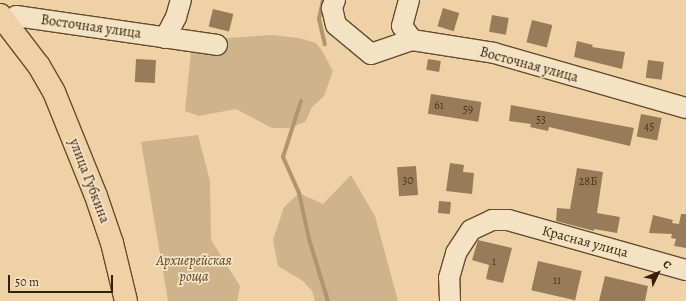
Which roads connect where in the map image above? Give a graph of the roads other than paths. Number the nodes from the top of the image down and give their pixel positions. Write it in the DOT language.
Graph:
graph roads {
  1 [pos="181,0"];
  2 [pos="335,0"];
  3 [pos="409,0"];
  4 [pos="6,18"];
  5 [pos="165,38"];
  6 [pos="412,40"];
  7 [pos="217,45"];
  8 [pos="686,108"];
  9 [pos="686,270"];
  10 [pos="126,301"];
  11 [pos="450,301"];
  1 -- 5 [label="street"];
  2 -- 6 [label="street, Восточная улица"];
  3 -- 6 [label="street"];
  4 -- 5 [label="street, Восточная улица"];
  4 -- 10 [label="main road, улица Губкина"];
  5 -- 7 [label="street, Восточная улица"];
  6 -- 8 [label="street, Восточная улица"];
  9 -- 11 [label="street, Красная улица"];
}
